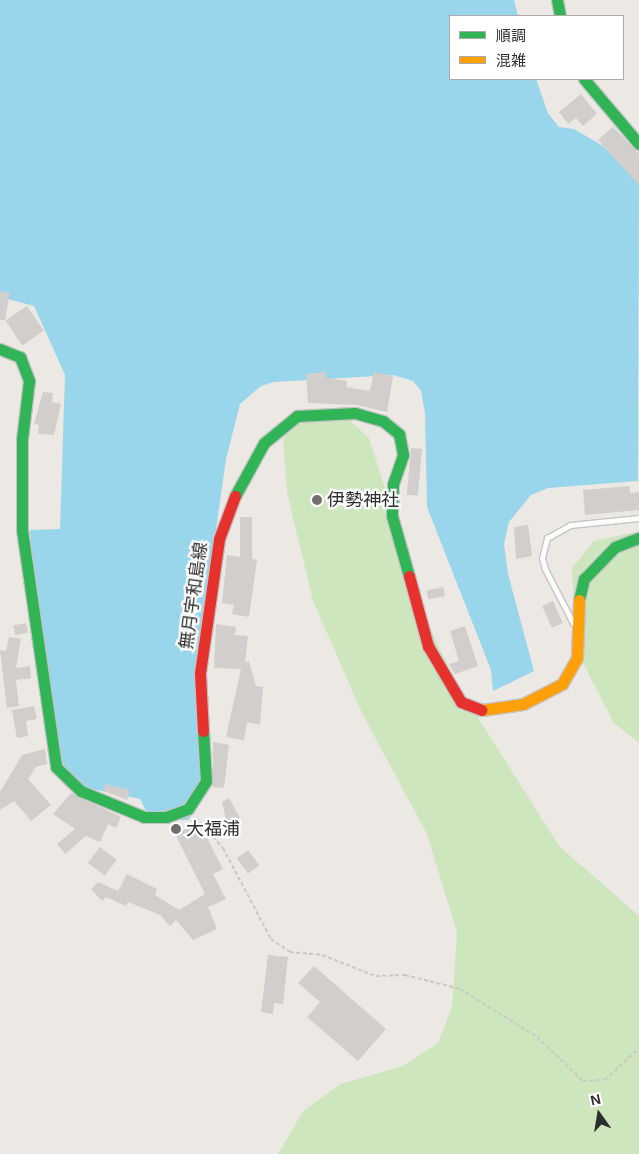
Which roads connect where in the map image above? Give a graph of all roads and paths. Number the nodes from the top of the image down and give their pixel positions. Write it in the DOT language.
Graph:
graph roads {
  1 [pos="557,0"];
  2 [pos="560,15"];
  3 [pos="585,80"];
  4 [pos="639,144"];
  5 [pos="0,349"];
  6 [pos="639,518"];
  7 [pos="639,538"];
  8 [pos="578,638"];
  9 [pos="188,808"];
  10 [pos="639,1048"];
  1 -- 2 [label="main road"];
  3 -- 4 [label="main road"];
  5 -- 9 [label="main road"];
  6 -- 8 [label="lane"];
  7 -- 8 [label="main road, 無月宇和島線"];
  8 -- 9 [label="main road, 無月宇和島線"];
  9 -- 10 [label="path"];
}
